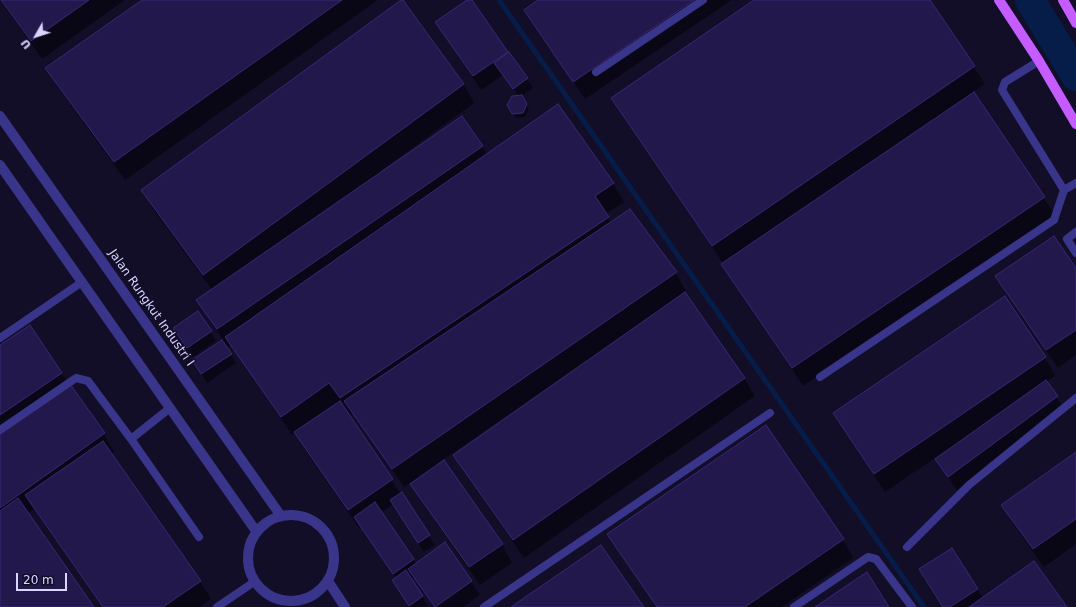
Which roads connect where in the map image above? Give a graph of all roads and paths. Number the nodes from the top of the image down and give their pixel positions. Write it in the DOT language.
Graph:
graph roads {
  1 [pos="703,0"];
  2 [pos="1000,0"];
  3 [pos="1063,0"];
  4 [pos="1076,23"];
  5 [pos="1039,61"];
  6 [pos="596,72"];
  7 [pos="0,116"];
  8 [pos="1076,124"];
  9 [pos="0,165"];
  10 [pos="1076,183"];
  11 [pos="1064,190"];
  12 [pos="1076,232"];
  13 [pos="1076,253"];
  14 [pos="82,282"];
  15 [pos="0,338"];
  16 [pos="820,377"];
  17 [pos="1076,398"];
  18 [pos="170,408"];
  19 [pos="770,413"];
  20 [pos="0,430"];
  21 [pos="132,439"];
  22 [pos="281,516"];
  23 [pos="256,531"];
  24 [pos="199,537"];
  25 [pos="907,547"];
  26 [pos="328,581"];
  27 [pos="254,582"];
  28 [pos="296,604"];
  29 [pos="217,607"];
  30 [pos="345,607"];
  31 [pos="484,607"];
  32 [pos="794,607"];
  33 [pos="912,607"];
  1 -- 6 [label="lane"];
  2 -- 5 [label="main road"];
  3 -- 4 [label="main road"];
  5 -- 8 [label="main road"];
  5 -- 11 [label="lane"];
  7 -- 22 [label="street, Jalan Rungkut Industri I"];
  9 -- 14 [label="street"];
  10 -- 11 [label="lane"];
  11 -- 16 [label="lane"];
  12 -- 13 [label="lane"];
  14 -- 15 [label="lane"];
  14 -- 18 [label="street"];
  17 -- 25 [label="lane"];
  18 -- 21 [label="lane"];
  18 -- 23 [label="street"];
  19 -- 31 [label="lane"];
  20 -- 21 [label="lane"];
  21 -- 24 [label="lane"];
  22 -- 23 [label="street"];
  22 -- 26 [label="street"];
  23 -- 27 [label="street"];
  26 -- 28 [label="street"];
  26 -- 30 [label="street"];
  27 -- 28 [label="street"];
  27 -- 29 [label="lane"];
  32 -- 33 [label="lane"];
}
